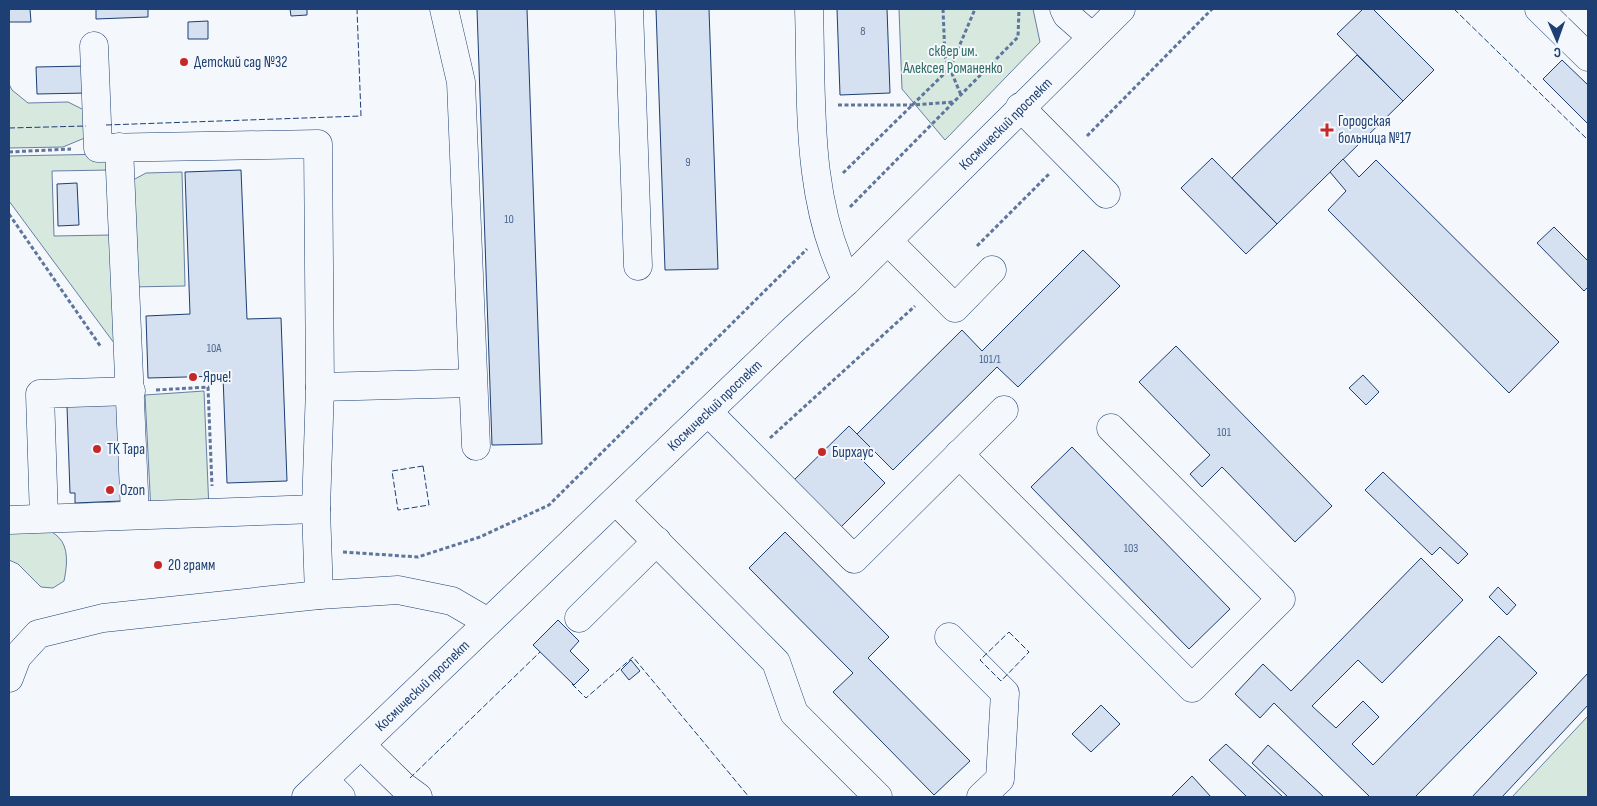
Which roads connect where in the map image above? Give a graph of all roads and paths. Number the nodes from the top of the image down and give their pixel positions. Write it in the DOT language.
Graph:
graph roads {
  1 [pos="444,9"];
  2 [pos="629,9"];
  3 [pos="809,9"];
  4 [pos="943,9"];
  5 [pos="976,9"];
  6 [pos="1019,9"];
  7 [pos="1064,9"];
  8 [pos="1121,9"];
  9 [pos="1212,9"];
  10 [pos="1539,9"];
  11 [pos="1092,38"];
  12 [pos="94,46"];
  13 [pos="1588,57"];
  14 [pos="950,68"];
  15 [pos="961,95"];
  16 [pos="954,102"];
  17 [pos="812,104"];
  18 [pos="913,105"];
  19 [pos="1020,107"];
  20 [pos="108,147"];
  21 [pos="9,152"];
  22 [pos="1068,156"];
  23 [pos="1106,194"];
  24 [pos="819,196"];
  25 [pos="9,214"];
  26 [pos="827,230"];
  27 [pos="888,241"];
  28 [pos="970,253"];
  29 [pos="638,266"];
  30 [pos="992,270"];
  31 [pos="847,282"];
  32 [pos="935,288"];
  33 [pos="103,351"];
  34 [pos="472,383"];
  35 [pos="320,387"];
  36 [pos="131,391"];
  37 [pos="1004,410"];
  38 [pos="708,413"];
  39 [pos="1111,428"];
  40 [pos="476,446"];
  41 [pos="959,454"];
  42 [pos="752,456"];
  43 [pos="616,501"];
  44 [pos="316,509"];
  45 [pos="213,512"];
  46 [pos="135,515"];
  47 [pos="44,518"];
  48 [pos="9,520"];
  49 [pos="657,541"];
  50 [pos="318,551"];
  51 [pos="319,595"];
  52 [pos="579,618"];
  53 [pos="488,622"];
  54 [pos="949,638"];
  55 [pos="9,678"];
  56 [pos="360,745"];
  57 [pos="324,792"];
  58 [pos="418,797"];
  59 [pos="878,797"];
  60 [pos="982,797"];
  1 -- 34 [label="main road"];
  2 -- 29 [label="main road"];
  3 -- 17 [label="main road"];
  4 -- 14 [label="path"];
  5 -- 14 [label="path"];
  6 -- 15 [label="path"];
  7 -- 11 [label="main road"];
  8 -- 11 [label="main road, Космический проспект"];
  9 -- 22 [label="path"];
  10 -- 13 [label="main road"];
  11 -- 19 [label="main road, Космический проспект"];
  12 -- 20 [label="main road"];
  14 -- 15 [label="path"];
  14 -- 18 [label="path"];
  15 -- 16 [label="path"];
  16 -- 18 [label="path"];
  16 -- 26 [label="path"];
  17 -- 18 [label="path"];
  17 -- 24 [label="main road"];
  18 -- 24 [label="path"];
  19 -- 22 [label="main road"];
  19 -- 27 [label="main road, Космический проспект"];
  20 -- 21 [label="path"];
  20 -- 35 [label="main road"];
  20 -- 36 [label="main road"];
  22 -- 23 [label="main road"];
  22 -- 28 [label="path"];
  24 -- 26 [label="main road"];
  25 -- 33 [label="path"];
  26 -- 31 [label="main road"];
  26 -- 50 [label="path"];
  27 -- 31 [label="main road, Космический проспект"];
  27 -- 32 [label="main road"];
  30 -- 32 [label="main road"];
  31 -- 38 [label="main road, Космический проспект"];
  32 -- 42 [label="path"];
  34 -- 35 [label="main road"];
  34 -- 40 [label="main road"];
  35 -- 44 [label="main road"];
  36 -- 45 [label="path"];
  36 -- 46 [label="main road"];
  36 -- 47 [label="main road"];
  37 -- 41 [label="main road"];
  38 -- 42 [label="main road"];
  38 -- 43 [label="main road, Космический проспект"];
  39 -- 41 [label="main road"];
  41 -- 42 [label="main road"];
  43 -- 49 [label="main road"];
  43 -- 53 [label="main road, Космический проспект"];
  44 -- 45 [label="main road"];
  44 -- 50 [label="main road"];
  45 -- 46 [label="main road"];
  46 -- 47 [label="main road"];
  47 -- 48 [label="main road"];
  49 -- 52 [label="main road"];
  49 -- 59 [label="main road"];
  50 -- 51 [label="main road"];
  51 -- 53 [label="main road"];
  51 -- 55 [label="main road"];
  53 -- 56 [label="main road, Космический проспект"];
  54 -- 60 [label="main road"];
  56 -- 57 [label="main road, Космический проспект"];
  56 -- 58 [label="main road"];
}
